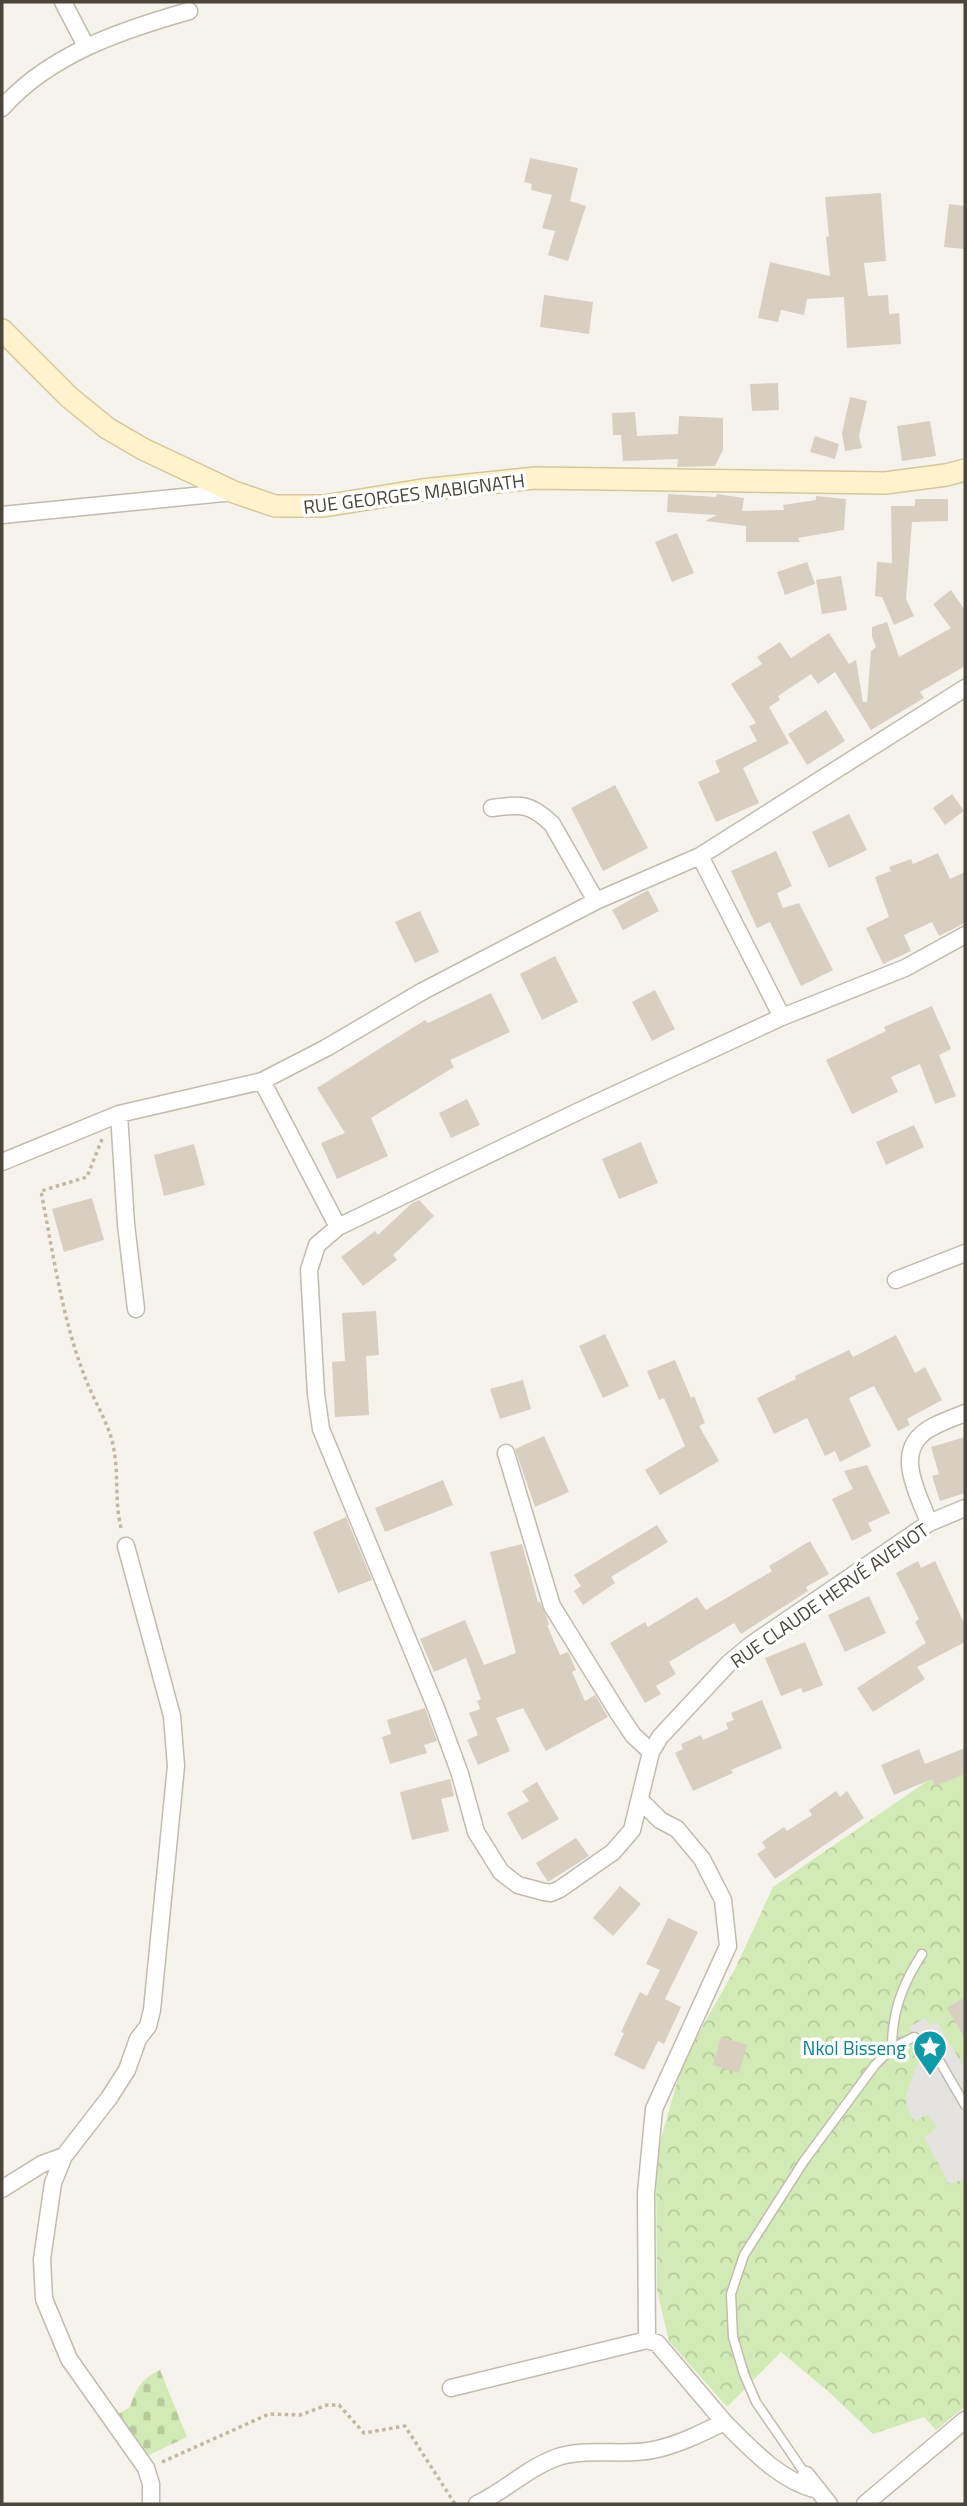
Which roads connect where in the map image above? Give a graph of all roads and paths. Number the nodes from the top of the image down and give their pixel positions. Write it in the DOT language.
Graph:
graph roads {
  1 [pos="64,2"];
  2 [pos="189,10"];
  3 [pos="86,46"];
  4 [pos="2,108"];
  5 [pos="2,330"];
  6 [pos="965,470"];
  7 [pos="234,492"];
  8 [pos="2,515"];
  9 [pos="965,688"];
  10 [pos="492,808"];
  11 [pos="700,856"];
  12 [pos="596,901"];
  13 [pos="965,935"];
  14 [pos="782,1017"];
  15 [pos="262,1081"];
  16 [pos="119,1114"];
  17 [pos="2,1162"];
  18 [pos="338,1227"];
  19 [pos="965,1253"];
  20 [pos="896,1280"];
  21 [pos="136,1309"];
  22 [pos="965,1413"];
  23 [pos="506,1453"];
  24 [pos="965,1508"];
  25 [pos="929,1522"];
  26 [pos="126,1546"];
  27 [pos="651,1752"];
  28 [pos="641,1801"];
  29 [pos="922,1954"];
  30 [pos="892,2048"];
  31 [pos="965,2105"];
  32 [pos="64,2156"];
  33 [pos="2,2189"];
  34 [pos="647,2340"];
  35 [pos="451,2388"];
  36 [pos="965,2420"];
  37 [pos="724,2422"];
  38 [pos="146,2468"];
  39 [pos="806,2475"];
  40 [pos="817,2490"];
  41 [pos="151,2504"];
  42 [pos="455,2504"];
  43 [pos="477,2504"];
  44 [pos="829,2504"];
  45 [pos="865,2504"];
  1 -- 3 [label="street"];
  2 -- 3 [label="street"];
  3 -- 4 [label="street"];
  5 -- 7 [label="main road, RUE GEORGES MABIGNATH"];
  6 -- 7 [label="main road, RUE GEORGES MABIGNATH"];
  7 -- 8 [label="street"];
  9 -- 11 [label="street"];
  10 -- 12 [label="street"];
  11 -- 12 [label="street"];
  11 -- 14 [label="street"];
  12 -- 15 [label="street"];
  13 -- 14 [label="street"];
  14 -- 18 [label="street"];
  15 -- 16 [label="street"];
  15 -- 18 [label="street"];
  16 -- 17 [label="street"];
  16 -- 21 [label="street"];
  16 -- 26 [label="path"];
  18 -- 28 [label="street, RUE CLAUDE HERVÉ AVENOT"];
  19 -- 20 [label="street"];
  22 -- 25 [label="street"];
  23 -- 27 [label="street"];
  24 -- 25 [label="street, RUE CLAUDE HERVÉ AVENOT"];
  25 -- 27 [label="street, RUE CLAUDE HERVÉ AVENOT"];
  26 -- 32 [label="street"];
  27 -- 28 [label="street, RUE CLAUDE HERVÉ AVENOT"];
  28 -- 34 [label="street"];
  29 -- 30 [label="lane"];
  30 -- 31 [label="lane"];
  30 -- 39 [label="lane"];
  32 -- 33 [label="street"];
  32 -- 38 [label="street"];
  34 -- 35 [label="street"];
  34 -- 37 [label="street"];
  36 -- 45 [label="street"];
  37 -- 40 [label="street"];
  37 -- 43 [label="street"];
  38 -- 41 [label="street"];
  38 -- 42 [label="path"];
  39 -- 40 [label="street"];
  40 -- 44 [label="street"];
}
